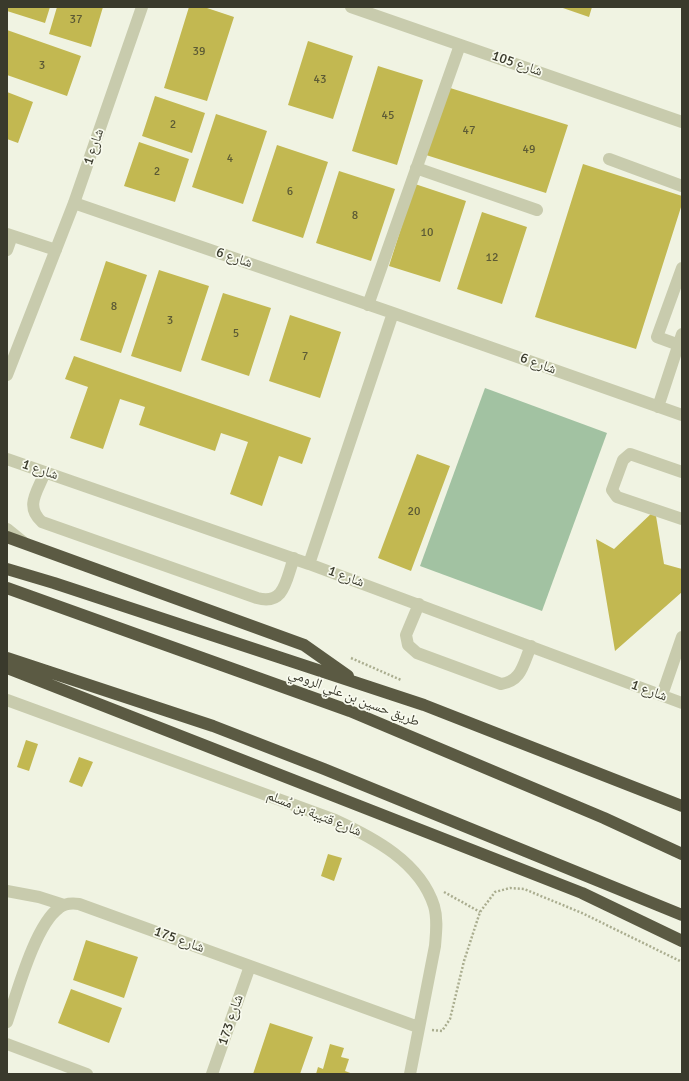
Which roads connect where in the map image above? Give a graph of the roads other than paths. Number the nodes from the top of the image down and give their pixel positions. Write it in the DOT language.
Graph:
graph roads {
  1 [pos="142,7"];
  2 [pos="351,7"];
  3 [pos="460,45"];
  4 [pos="682,122"];
  5 [pos="610,159"];
  6 [pos="416,168"];
  7 [pos="682,186"];
  8 [pos="74,203"];
  9 [pos="537,210"];
  10 [pos="9,235"];
  11 [pos="7,250"];
  12 [pos="56,250"];
  13 [pos="682,268"];
  14 [pos="368,305"];
  15 [pos="393,313"];
  16 [pos="680,339"];
  17 [pos="7,375"];
  18 [pos="658,407"];
  19 [pos="682,415"];
  20 [pos="7,459"];
  21 [pos="45,472"];
  22 [pos="682,472"];
  23 [pos="682,519"];
  24 [pos="7,529"];
  25 [pos="7,537"];
  26 [pos="26,544"];
  27 [pos="294,558"];
  28 [pos="309,564"];
  29 [pos="7,570"];
  30 [pos="7,588"];
  31 [pos="418,604"];
  32 [pos="682,637"];
  33 [pos="531,646"];
  34 [pos="7,658"];
  35 [pos="7,668"];
  36 [pos="357,683"];
  37 [pos="662,695"];
  38 [pos="7,700"];
  39 [pos="682,703"];
  40 [pos="682,806"];
  41 [pos="682,854"];
  42 [pos="7,891"];
  43 [pos="64,905"];
  44 [pos="682,915"];
  45 [pos="682,941"];
  46 [pos="250,966"];
  47 [pos="7,1022"];
  48 [pos="418,1027"];
  49 [pos="7,1044"];
  50 [pos="87,1074"];
  51 [pos="212,1074"];
  52 [pos="410,1074"];
  1 -- 8 [label="street, شارع 1"];
  2 -- 3 [label="street, شارع 105"];
  3 -- 4 [label="street, شارع 105"];
  3 -- 6 [label="street"];
  5 -- 7 [label="street"];
  6 -- 9 [label="street"];
  6 -- 14 [label="street"];
  8 -- 12 [label="street, شارع 1"];
  8 -- 14 [label="street, شارع 6"];
  10 -- 11 [label="street"];
  10 -- 12 [label="street"];
  12 -- 17 [label="street, شارع 1"];
  13 -- 16 [label="street"];
  14 -- 15 [label="street, شارع 6"];
  15 -- 18 [label="street, شارع 6"];
  15 -- 28 [label="street"];
  16 -- 18 [label="street"];
  18 -- 19 [label="street, شارع 6"];
  20 -- 21 [label="street, شارع 1"];
  21 -- 27 [label="street, شارع 1"];
  21 -- 27 [label="street"];
  22 -- 23 [label="street"];
  24 -- 26 [label="street"];
  25 -- 26 [label="highway"];
  26 -- 36 [label="highway"];
  27 -- 28 [label="street, شارع 1"];
  28 -- 31 [label="street, شارع 1"];
  29 -- 36 [label="highway"];
  30 -- 41 [label="highway, طريق حسين بن علي الرومي"];
  31 -- 33 [label="street, شارع 1"];
  31 -- 33 [label="street"];
  32 -- 37 [label="street"];
  33 -- 37 [label="street, شارع 1"];
  34 -- 44 [label="highway"];
  35 -- 45 [label="highway"];
  36 -- 40 [label="highway"];
  37 -- 39 [label="street, شارع 1"];
  38 -- 48 [label="street, شارع قتيبة بن مُسلم"];
  42 -- 43 [label="street, شارع 175"];
  43 -- 46 [label="street, شارع 175"];
  43 -- 47 [label="street"];
  46 -- 48 [label="street, شارع 175"];
  46 -- 51 [label="street, شارع 173"];
  48 -- 52 [label="street, شارع قتيبة بن مُسلم"];
  49 -- 50 [label="street"];
}
